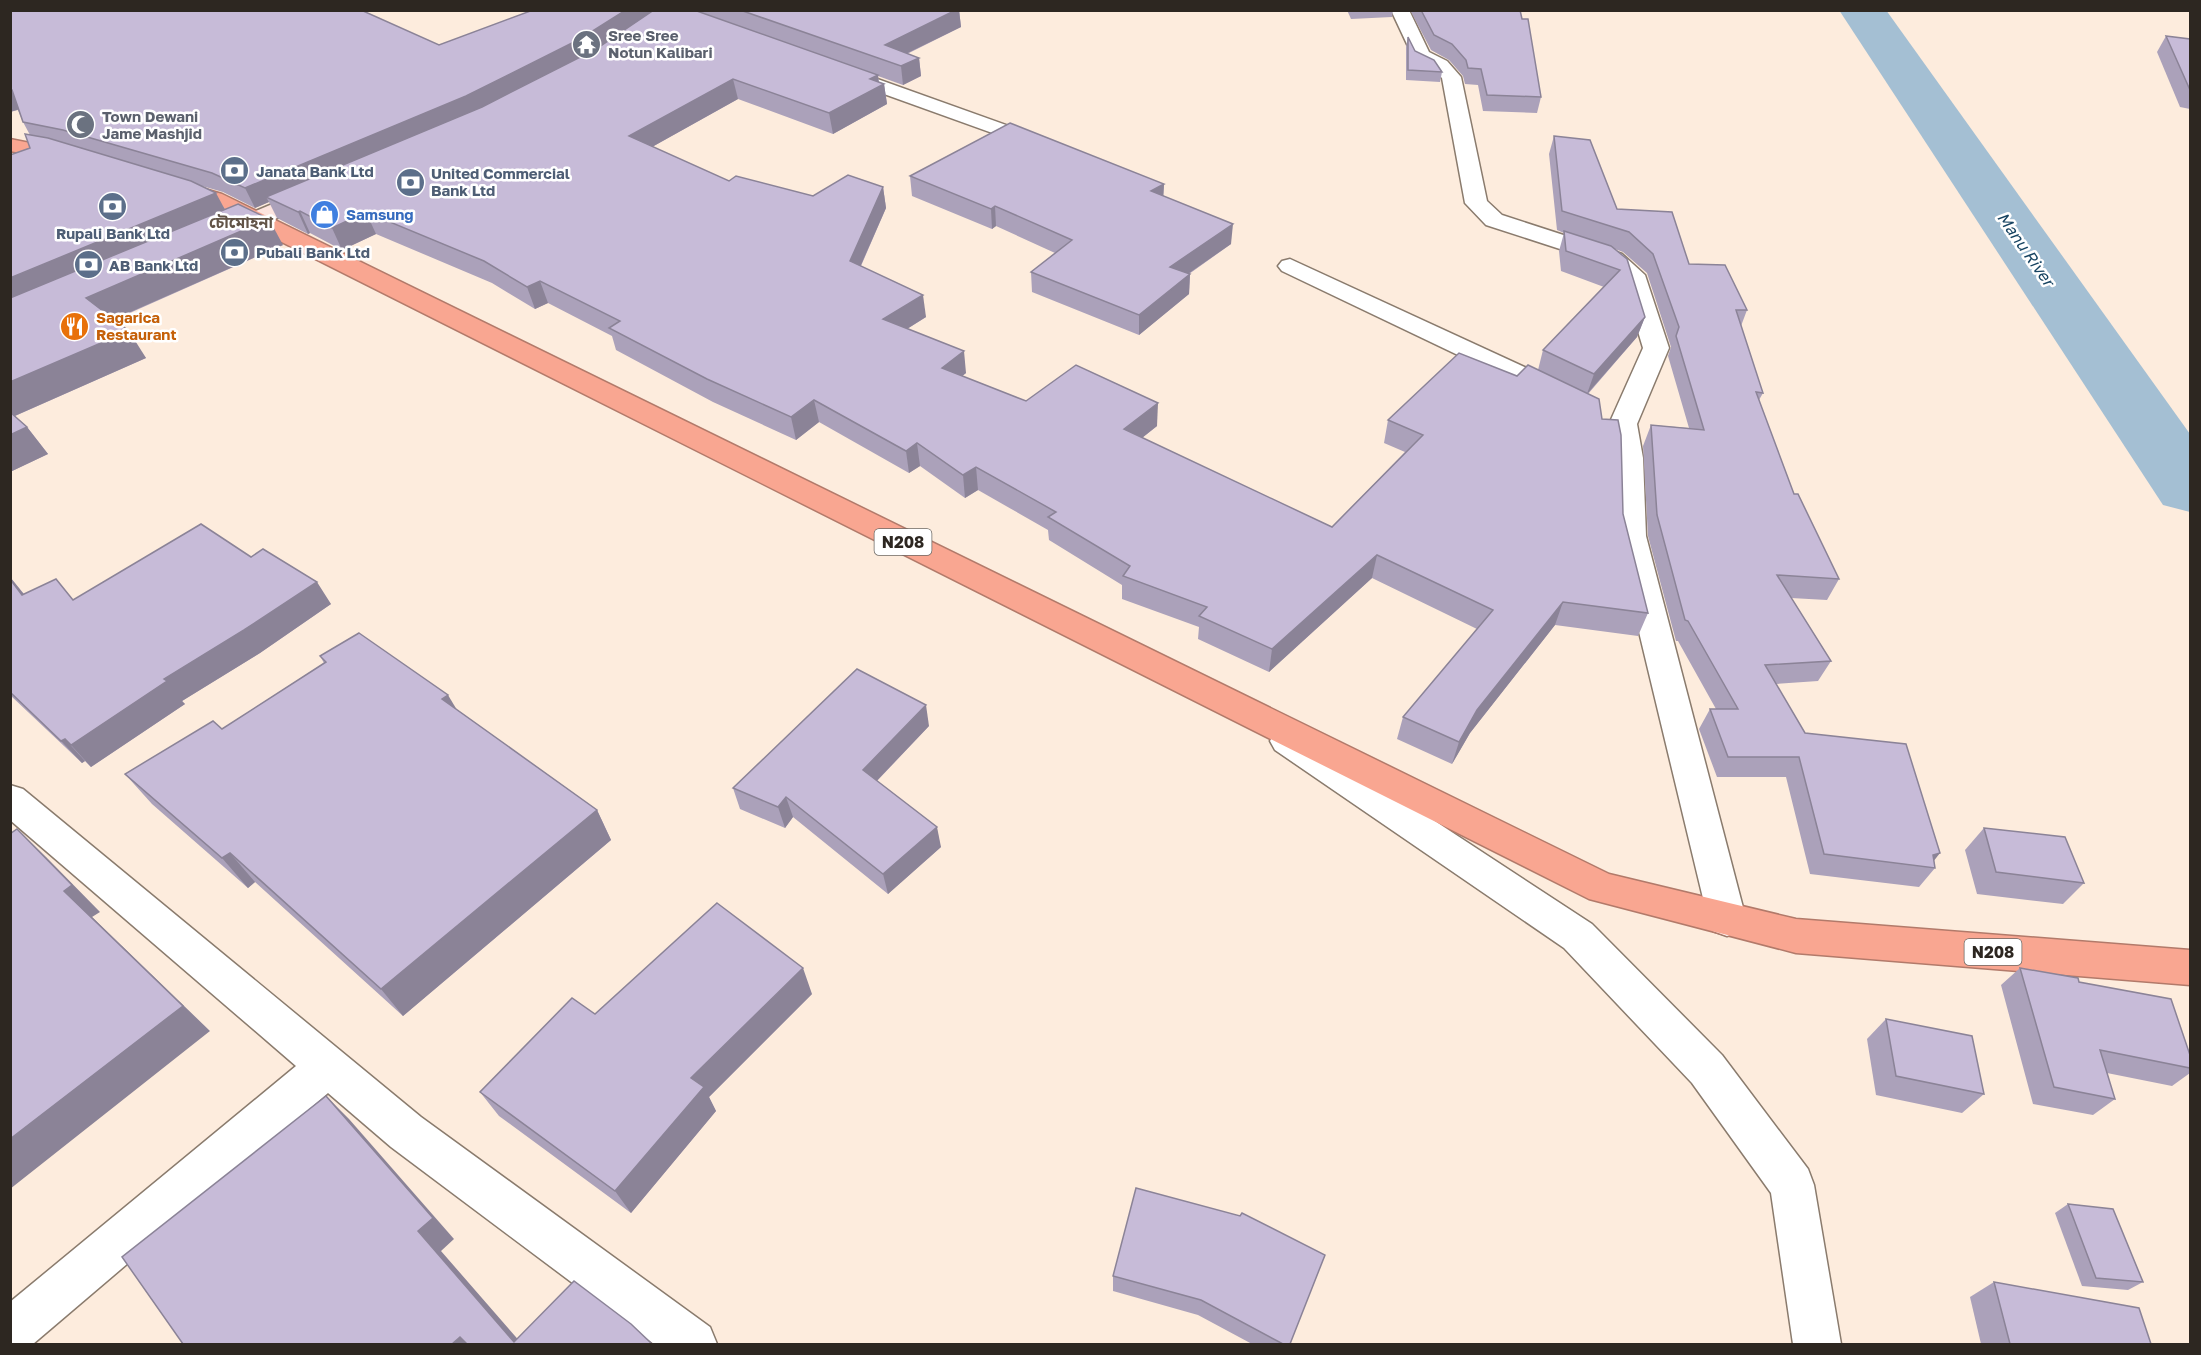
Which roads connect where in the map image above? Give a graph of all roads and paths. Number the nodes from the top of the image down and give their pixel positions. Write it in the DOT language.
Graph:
graph roads {
  1 [pos="1400,10"];
  2 [pos="818,64"];
  3 [pos="10,145"];
  4 [pos="1063,152"];
  5 [pos="101,165"];
  6 [pos="157,182"];
  7 [pos="329,187"];
  8 [pos="254,220"];
  9 [pos="201,243"];
  10 [pos="1290,266"];
  11 [pos="1601,414"];
  12 [pos="1241,710"];
  13 [pos="10,798"];
  14 [pos="1727,919"];
  15 [pos="2190,968"];
  16 [pos="327,1066"];
  17 [pos="10,1333"];
  18 [pos="693,1344"];
  19 [pos="1817,1344"];
  1 -- 11 [label="street"];
  2 -- 4 [label="street"];
  3 -- 5 [label="highway"];
  6 -- 8 [label="highway, N208"];
  7 -- 8 [label="main road"];
  8 -- 9 [label="main road"];
  8 -- 12 [label="highway, N208"];
  10 -- 11 [label="street"];
  11 -- 14 [label="street"];
  12 -- 14 [label="highway, N208"];
  12 -- 19 [label="street"];
  13 -- 16 [label="street"];
  14 -- 15 [label="highway, N208"];
  16 -- 17 [label="street"];
  16 -- 18 [label="street"];
}
